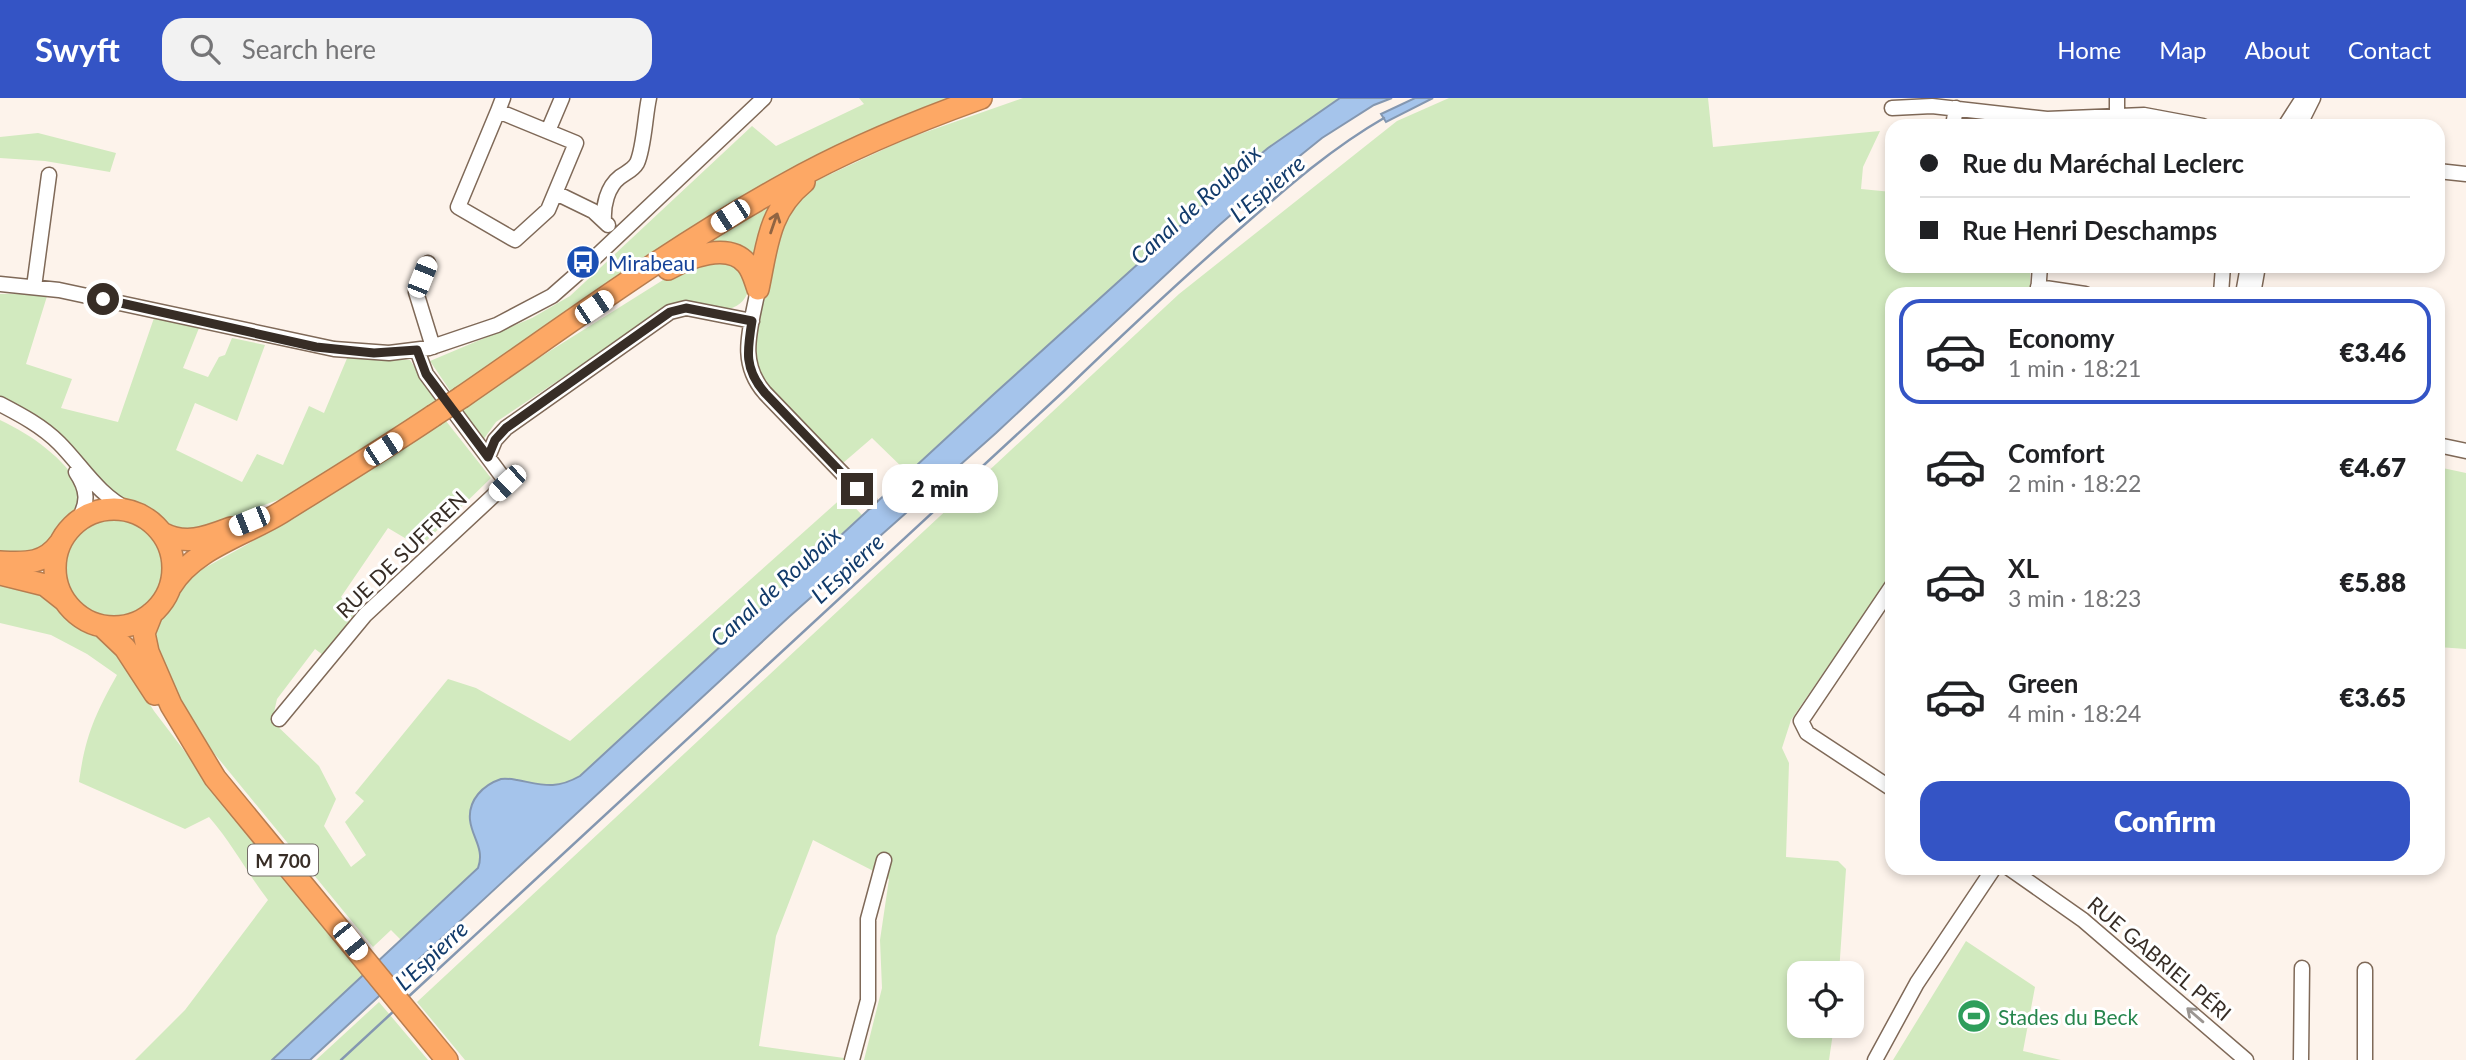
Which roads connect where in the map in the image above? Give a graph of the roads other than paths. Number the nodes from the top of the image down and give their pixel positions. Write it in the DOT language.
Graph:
graph roads {
  1 [pos="562,98"];
  2 [pos="649,98"];
  3 [pos="2117,98"];
  4 [pos="2302,98"];
  5 [pos="2313,98"];
  6 [pos="759,99"];
  7 [pos="977,99"];
  8 [pos="500,104"];
  9 [pos="1892,108"];
  10 [pos="1956,108"];
  11 [pos="2117,115"];
  12 [pos="1954,119"];
  13 [pos="2031,119"];
  14 [pos="2088,119"];
  15 [pos="2169,119"];
  16 [pos="2290,119"];
  17 [pos="2302,119"];
  18 [pos="548,131"];
  19 [pos="835,159"];
  20 [pos="2445,172"];
  21 [pos="2466,174"];
  22 [pos="49,175"];
  23 [pos="556,193"];
  24 [pos="604,222"];
  25 [pos="618,236"];
  26 [pos="428,263"];
  27 [pos="0,284"];
  28 [pos="34,286"];
  29 [pos="758,289"];
  30 [pos="752,321"];
  31 [pos="572,322"];
  32 [pos="433,347"];
  33 [pos="417,350"];
  34 [pos="0,404"];
  35 [pos="0,415"];
  36 [pos="2445,446"];
  37 [pos="2466,451"];
  38 [pos="488,457"];
  39 [pos="304,498"];
  40 [pos="869,501"];
  41 [pos="129,510"];
  42 [pos="77,522"];
  43 [pos="162,533"];
  44 [pos="60,543"];
  45 [pos="0,562"];
  46 [pos="0,574"];
  47 [pos="170,586"];
  48 [pos="1885,596"];
  49 [pos="65,601"];
  50 [pos="152,613"];
  51 [pos="102,626"];
  52 [pos="279,719"];
  53 [pos="215,778"];
  54 [pos="1885,784"];
  55 [pos="884,860"];
  56 [pos="1989,875"];
  57 [pos="2019,875"];
  58 [pos="2302,968"];
  59 [pos="2365,970"];
  60 [pos="2233,1054"];
  61 [pos="447,1060"];
  62 [pos="852,1060"];
  63 [pos="1875,1060"];
  64 [pos="2246,1060"];
  65 [pos="2301,1060"];
  66 [pos="2365,1060"];
  1 -- 18 [label="street"];
  2 -- 24 [label="street"];
  3 -- 11 [label="street"];
  4 -- 16 [label="street"];
  5 -- 17 [label="street"];
  6 -- 25 [label="street"];
  7 -- 19 [label="highway"];
  8 -- 18 [label="street"];
  8 -- 23 [label="street"];
  9 -- 10 [label="street"];
  10 -- 12 [label="street"];
  10 -- 13 [label="street"];
  11 -- 14 [label="street"];
  11 -- 15 [label="street"];
  18 -- 23 [label="street"];
  29 -- 19 [label="highway, one-way"];
  19 -- 31 [label="highway"];
  20 -- 21 [label="street"];
  22 -- 28 [label="street"];
  23 -- 24 [label="street"];
  24 -- 25 [label="street"];
  25 -- 32 [label="street"];
  26 -- 32 [label="street"];
  27 -- 28 [label="street"];
  28 -- 33 [label="street"];
  29 -- 30 [label="street"];
  29 -- 31 [label="highway"];
  30 -- 38 [label="street"];
  30 -- 40 [label="street"];
  31 -- 39 [label="highway, bridge"];
  32 -- 33 [label="street"];
  33 -- 38 [label="street, RUE DE SUFFREN"];
  34 -- 41 [label="street"];
  35 -- 42 [label="street"];
  36 -- 37 [label="street"];
  38 -- 52 [label="street, RUE DE SUFFREN"];
  39 -- 43 [label="highway"];
  39 -- 47 [label="highway"];
  41 -- 42 [label="highway"];
  41 -- 43 [label="highway"];
  42 -- 44 [label="highway"];
  43 -- 47 [label="highway"];
  44 -- 45 [label="highway"];
  44 -- 49 [label="highway"];
  46 -- 49 [label="highway"];
  47 -- 50 [label="highway"];
  48 -- 54 [label="street"];
  49 -- 51 [label="highway"];
  50 -- 51 [label="highway"];
  50 -- 53 [label="highway, M 700"];
  51 -- 53 [label="highway, M 700"];
  53 -- 61 [label="highway, M 700"];
  55 -- 62 [label="street"];
  56 -- 63 [label="street"];
  60 -- 57 [label="street, RUE GABRIEL PÉRI, one-way"];
  58 -- 65 [label="street"];
  59 -- 66 [label="street"];
  60 -- 64 [label="street, RUE GABRIEL PÉRI"];
}
